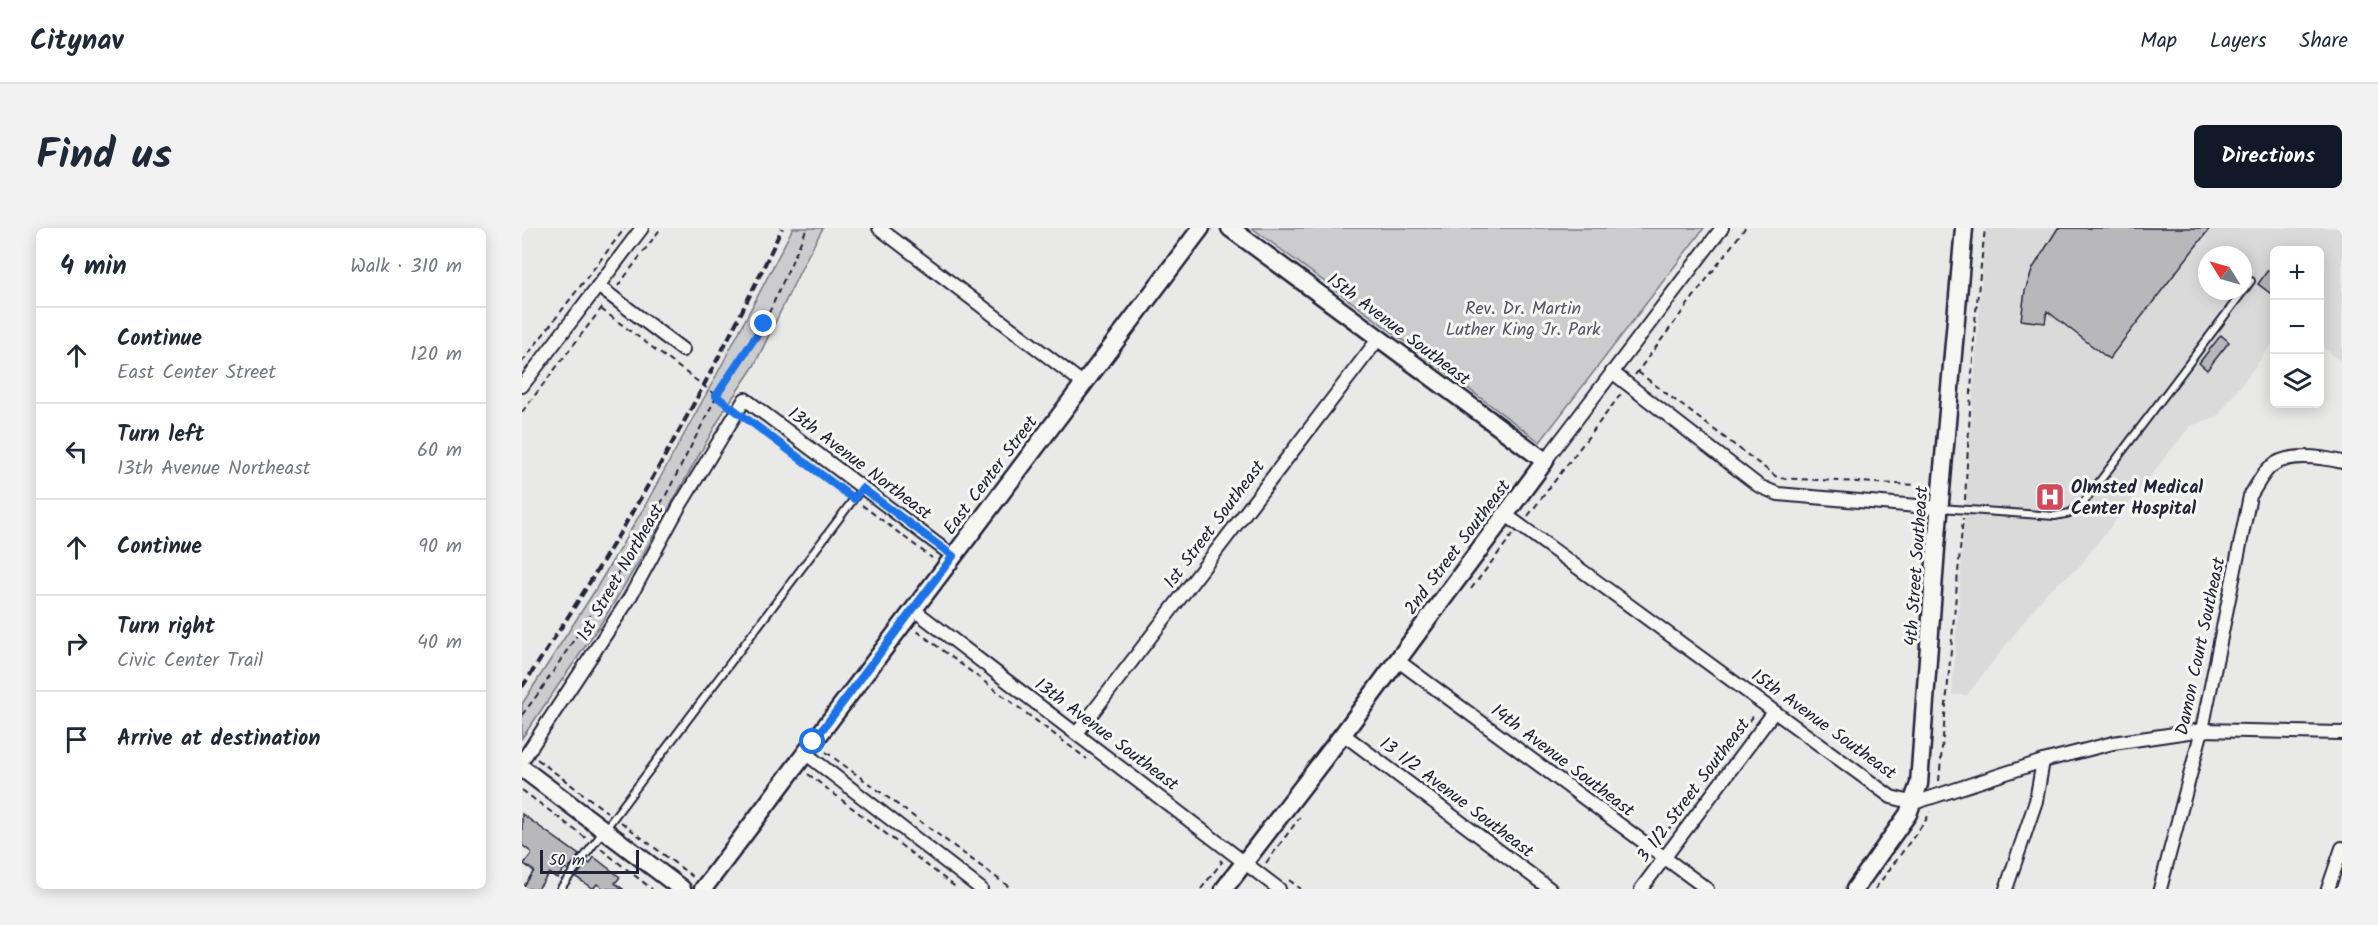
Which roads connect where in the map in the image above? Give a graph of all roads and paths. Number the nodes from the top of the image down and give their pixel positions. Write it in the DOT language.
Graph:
graph roads {
  1 [pos="624,228"];
  2 [pos="642,228"];
  3 [pos="661,228"];
  4 [pos="807,228"];
  5 [pos="879,228"];
  6 [pos="1201,228"];
  7 [pos="1230,228"];
  8 [pos="1722,228"];
  9 [pos="1745,228"];
  10 [pos="1964,228"];
  11 [pos="1985,228"];
  12 [pos="598,286"];
  13 [pos="611,296"];
  14 [pos="2237,300"];
  15 [pos="601,309"];
  16 [pos="1379,338"];
  17 [pos="683,350"];
  18 [pos="522,362"];
  19 [pos="1612,372"];
  20 [pos="1084,384"];
  21 [pos="522,386"];
  22 [pos="716,396"];
  23 [pos="1618,396"];
  24 [pos="745,399"];
  25 [pos="737,410"];
  26 [pos="522,412"];
  27 [pos="1545,461"];
  28 [pos="2342,462"];
  29 [pos="1551,485"];
  30 [pos="1917,485"];
  31 [pos="862,488"];
  32 [pos="854,499"];
  33 [pos="1940,508"];
  34 [pos="1964,510"];
  35 [pos="1506,515"];
  36 [pos="953,556"];
  37 [pos="932,558"];
  38 [pos="913,609"];
  39 [pos="917,631"];
  40 [pos="1397,660"];
  41 [pos="1774,712"];
  42 [pos="1755,713"];
  43 [pos="522,715"];
  44 [pos="2202,730"];
  45 [pos="1077,733"];
  46 [pos="2342,733"];
  47 [pos="1343,734"];
  48 [pos="826,752"];
  49 [pos="805,753"];
  50 [pos="522,761"];
  51 [pos="1088,761"];
  52 [pos="2043,761"];
  53 [pos="522,768"];
  54 [pos="808,774"];
  55 [pos="1936,797"];
  56 [pos="1914,803"];
  57 [pos="604,830"];
  58 [pos="1661,839"];
  59 [pos="2342,848"];
  60 [pos="1212,854"];
  61 [pos="1664,858"];
  62 [pos="1244,862"];
  63 [pos="560,889"];
  64 [pos="682,889"];
  65 [pos="703,889"];
  66 [pos="958,889"];
  67 [pos="981,889"];
  68 [pos="1012,889"];
  69 [pos="1201,889"];
  70 [pos="1224,889"];
  71 [pos="1279,889"];
  72 [pos="1550,889"];
  73 [pos="1641,889"];
  74 [pos="1707,889"];
  75 [pos="1855,889"];
  76 [pos="1875,889"];
  77 [pos="2006,889"];
  78 [pos="2160,889"];
  79 [pos="2328,889"];
  1 -- 18 [label="path"];
  2 -- 12 [label="street"];
  3 -- 13 [label="path"];
  4 -- 22 [label="path"];
  5 -- 20 [label="street"];
  6 -- 20 [label="street, East Center Street"];
  7 -- 16 [label="street, 15th Avenue Southeast"];
  8 -- 19 [label="street, 2nd Street Southeast"];
  9 -- 30 [label="path"];
  10 -- 33 [label="street, 4th Street Southeast"];
  11 -- 34 [label="path"];
  12 -- 13 [label="street"];
  12 -- 21 [label="street"];
  13 -- 15 [label="path"];
  13 -- 17 [label="street"];
  14 -- 34 [label="lane"];
  15 -- 22 [label="path"];
  15 -- 26 [label="path"];
  16 -- 27 [label="street, 15th Avenue Southeast"];
  16 -- 45 [label="street, 1st Street Southeast"];
  19 -- 27 [label="street, 2nd Street Southeast"];
  19 -- 33 [label="street"];
  20 -- 36 [label="street, East Center Street"];
  22 -- 25 [label="path"];
  22 -- 43 [label="path"];
  23 -- 29 [label="path"];
  24 -- 25 [label="street, 1st Street Northeast"];
  24 -- 31 [label="street, 13th Avenue Northeast"];
  25 -- 32 [label="path"];
  25 -- 50 [label="street, 1st Street Northeast"];
  27 -- 35 [label="street, 2nd Street Southeast"];
  28 -- 44 [label="street, Damon Court Southeast"];
  31 -- 32 [label="lane"];
  31 -- 36 [label="street, 13th Avenue Northeast"];
  32 -- 37 [label="path"];
  32 -- 57 [label="lane"];
  33 -- 34 [label="lane"];
  33 -- 56 [label="street, 4th Street Southeast"];
  34 -- 55 [label="path"];
  35 -- 40 [label="street, 2nd Street Southeast"];
  35 -- 41 [label="street, 15th Avenue Southeast"];
  36 -- 38 [label="street, East Center Street"];
  38 -- 45 [label="street, 13th Avenue Southeast"];
  38 -- 49 [label="street, East Center Street"];
  39 -- 51 [label="path"];
  40 -- 47 [label="street, 2nd Street Southeast"];
  40 -- 61 [label="street, 14th Avenue Southeast"];
  41 -- 56 [label="street, 15th Avenue Southeast"];
  41 -- 61 [label="street, 3 1/2 Street Southeast"];
  42 -- 58 [label="path"];
  44 -- 46 [label="street"];
  44 -- 52 [label="street"];
  44 -- 78 [label="street, Damon Court Southeast"];
  45 -- 62 [label="street, 13th Avenue Southeast"];
  47 -- 62 [label="street, 2nd Street Southeast"];
  47 -- 72 [label="street, 13 1/2 Avenue Southeast"];
  48 -- 68 [label="path"];
  49 -- 65 [label="street, East Center Street"];
  49 -- 67 [label="street"];
  52 -- 55 [label="street"];
  52 -- 77 [label="street"];
  53 -- 57 [label="street"];
  54 -- 66 [label="path"];
  55 -- 56 [label="street"];
  55 -- 76 [label="path"];
  56 -- 75 [label="street, 4th Street Southeast"];
  57 -- 63 [label="lane"];
  57 -- 64 [label="street"];
  59 -- 79 [label="street"];
  60 -- 69 [label="path"];
  61 -- 73 [label="street, 3 1/2 Street Southeast"];
  61 -- 74 [label="street, 14th Avenue Southeast"];
  62 -- 70 [label="street, 2nd Street Southeast"];
  62 -- 71 [label="street, 13th Avenue Southeast"];
}
